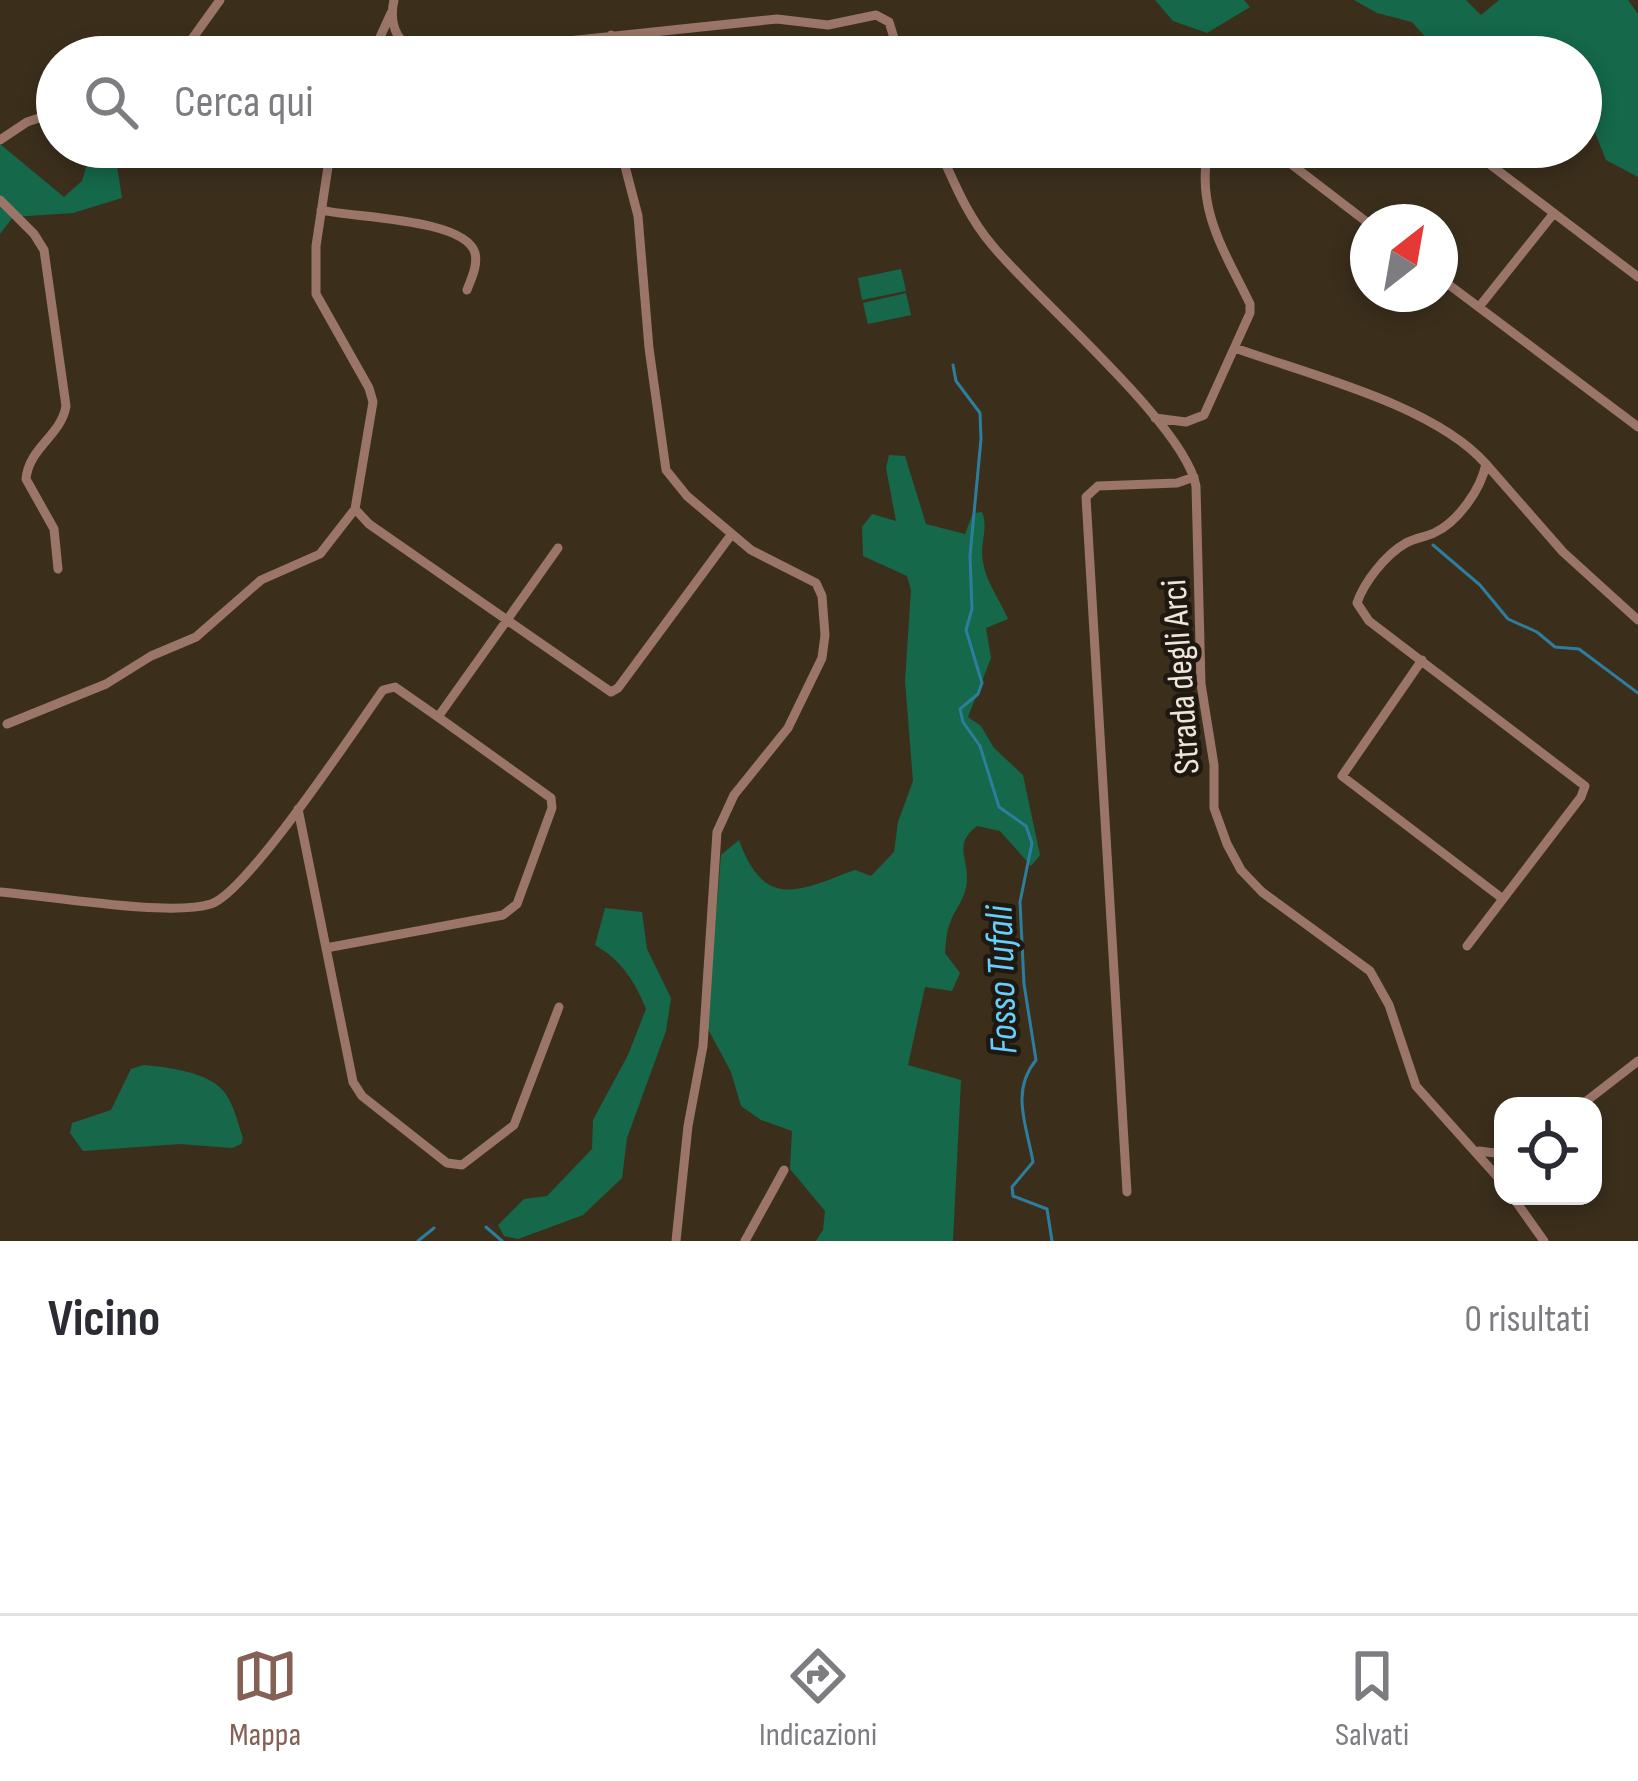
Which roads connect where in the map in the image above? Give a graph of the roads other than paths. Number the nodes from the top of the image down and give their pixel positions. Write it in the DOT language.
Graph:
graph roads {
  1 [pos="220,0"];
  2 [pos="394,0"];
  3 [pos="391,13"];
  4 [pos="610,35"];
  5 [pos="193,36"];
  6 [pos="381,36"];
  7 [pos="399,36"];
  8 [pos="601,36"];
  9 [pos="894,36"];
  10 [pos="36,120"];
  11 [pos="0,140"];
  12 [pos="328,168"];
  13 [pos="626,168"];
  14 [pos="948,168"];
  15 [pos="1205,168"];
  16 [pos="1296,168"];
  17 [pos="1495,168"];
  18 [pos="0,200"];
  19 [pos="321,209"];
  20 [pos="1350,209"];
  21 [pos="1554,213"];
  22 [pos="1638,277"];
  23 [pos="467,290"];
  24 [pos="1458,291"];
  25 [pos="1479,307"];
  26 [pos="1235,348"];
  27 [pos="1156,418"];
  28 [pos="1638,427"];
  29 [pos="1486,464"];
  30 [pos="1194,477"];
  31 [pos="355,508"];
  32 [pos="731,535"];
  33 [pos="559,548"];
  34 [pos="58,569"];
  35 [pos="507,620"];
  36 [pos="1638,620"];
  37 [pos="1421,660"];
  38 [pos="438,717"];
  39 [pos="7,724"];
  40 [pos="298,807"];
  41 [pos="0,892"];
  42 [pos="1503,899"];
  43 [pos="1467,946"];
  44 [pos="326,948"];
  45 [pos="559,1007"];
  46 [pos="1638,1061"];
  47 [pos="1592,1097"];
  48 [pos="1477,1150"];
  49 [pos="1494,1153"];
  50 [pos="784,1170"];
  51 [pos="1494,1172"];
  52 [pos="1127,1192"];
  53 [pos="1518,1205"];
  54 [pos="676,1241"];
  55 [pos="746,1241"];
  56 [pos="1544,1241"];
  1 -- 5 [label="street"];
  2 -- 3 [label="street"];
  3 -- 6 [label="street"];
  3 -- 7 [label="street"];
  4 -- 8 [label="street"];
  4 -- 9 [label="street"];
  10 -- 11 [label="street"];
  12 -- 19 [label="street"];
  13 -- 32 [label="street"];
  14 -- 27 [label="street, Strada degli Arci"];
  15 -- 26 [label="street"];
  16 -- 20 [label="street"];
  17 -- 21 [label="street"];
  18 -- 34 [label="street"];
  19 -- 23 [label="street"];
  19 -- 31 [label="street"];
  21 -- 22 [label="street"];
  21 -- 25 [label="street"];
  24 -- 25 [label="street"];
  25 -- 28 [label="street"];
  26 -- 27 [label="street"];
  26 -- 29 [label="street"];
  27 -- 30 [label="street, Strada degli Arci"];
  29 -- 36 [label="street"];
  29 -- 37 [label="street"];
  30 -- 48 [label="street, Strada degli Arci"];
  30 -- 52 [label="street"];
  31 -- 35 [label="street"];
  31 -- 39 [label="street"];
  32 -- 35 [label="street"];
  32 -- 54 [label="street"];
  33 -- 35 [label="street"];
  35 -- 38 [label="street"];
  37 -- 42 [label="street"];
  37 -- 42 [label="street"];
  38 -- 40 [label="street"];
  38 -- 44 [label="street"];
  40 -- 41 [label="street"];
  40 -- 44 [label="street"];
  42 -- 43 [label="street"];
  44 -- 45 [label="street"];
  46 -- 47 [label="street"];
  48 -- 49 [label="street"];
  48 -- 51 [label="street, Strada degli Arci"];
  50 -- 55 [label="street"];
  53 -- 56 [label="street"];
}
